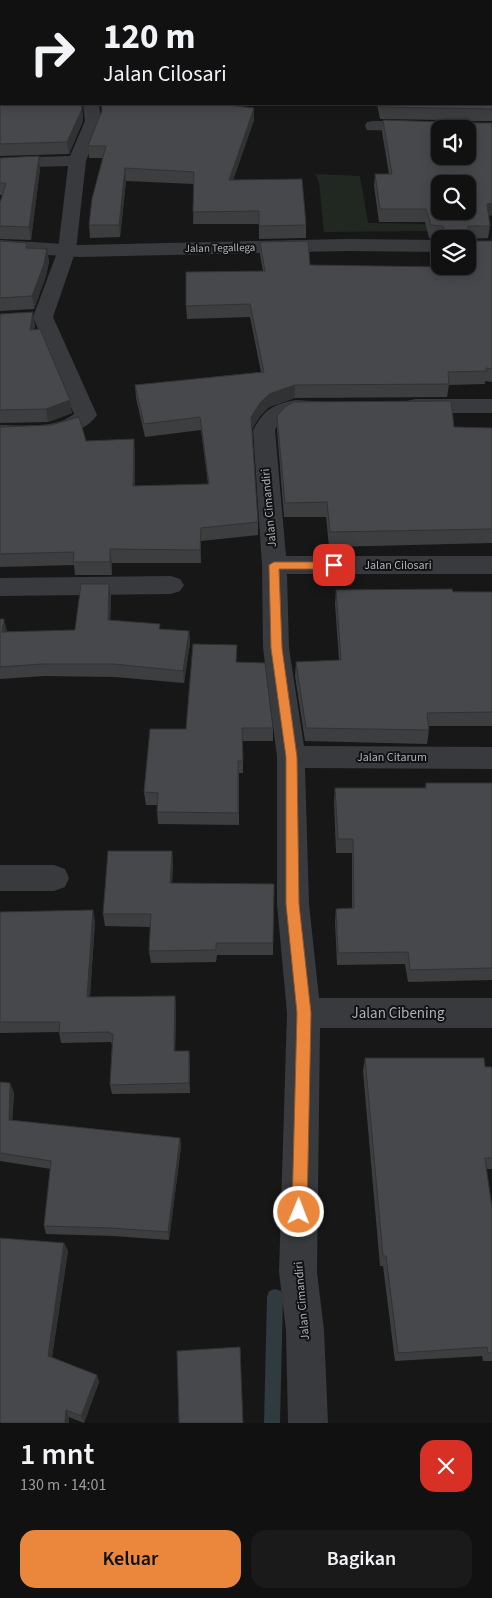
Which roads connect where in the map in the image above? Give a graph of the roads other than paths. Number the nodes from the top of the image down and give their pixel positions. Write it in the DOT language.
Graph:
graph roads {
  1 [pos="91,105"];
  2 [pos="373,126"];
  3 [pos="492,128"];
  4 [pos="76,161"];
  5 [pos="0,163"];
  6 [pos="0,246"];
  7 [pos="431,246"];
  8 [pos="73,251"];
  9 [pos="384,406"];
  10 [pos="492,406"];
  11 [pos="344,407"];
  12 [pos="0,432"];
  13 [pos="274,565"];
  14 [pos="492,566"];
  15 [pos="171,585"];
  16 [pos="0,587"];
  17 [pos="291,757"];
  18 [pos="492,758"];
  19 [pos="0,878"];
  20 [pos="54,878"];
  21 [pos="304,1013"];
  22 [pos="492,1013"];
  23 [pos="308,1423"];
  1 -- 4 [label="street"];
  2 -- 3 [label="street"];
  4 -- 5 [label="street"];
  4 -- 8 [label="street"];
  6 -- 8 [label="street, Jalan Tegallega"];
  7 -- 8 [label="street, Jalan Tegallega"];
  8 -- 12 [label="street"];
  9 -- 10 [label="street"];
  11 -- 13 [label="street, Jalan Cimandiri"];
  13 -- 14 [label="street, Jalan Cilosari"];
  13 -- 17 [label="street, Jalan Cimandiri"];
  15 -- 16 [label="street"];
  17 -- 18 [label="street, Jalan Citarum"];
  17 -- 21 [label="street, Jalan Cimandiri"];
  19 -- 20 [label="street"];
  21 -- 22 [label="street, Jalan Cibening"];
  21 -- 23 [label="street, Jalan Cimandiri"];
}
